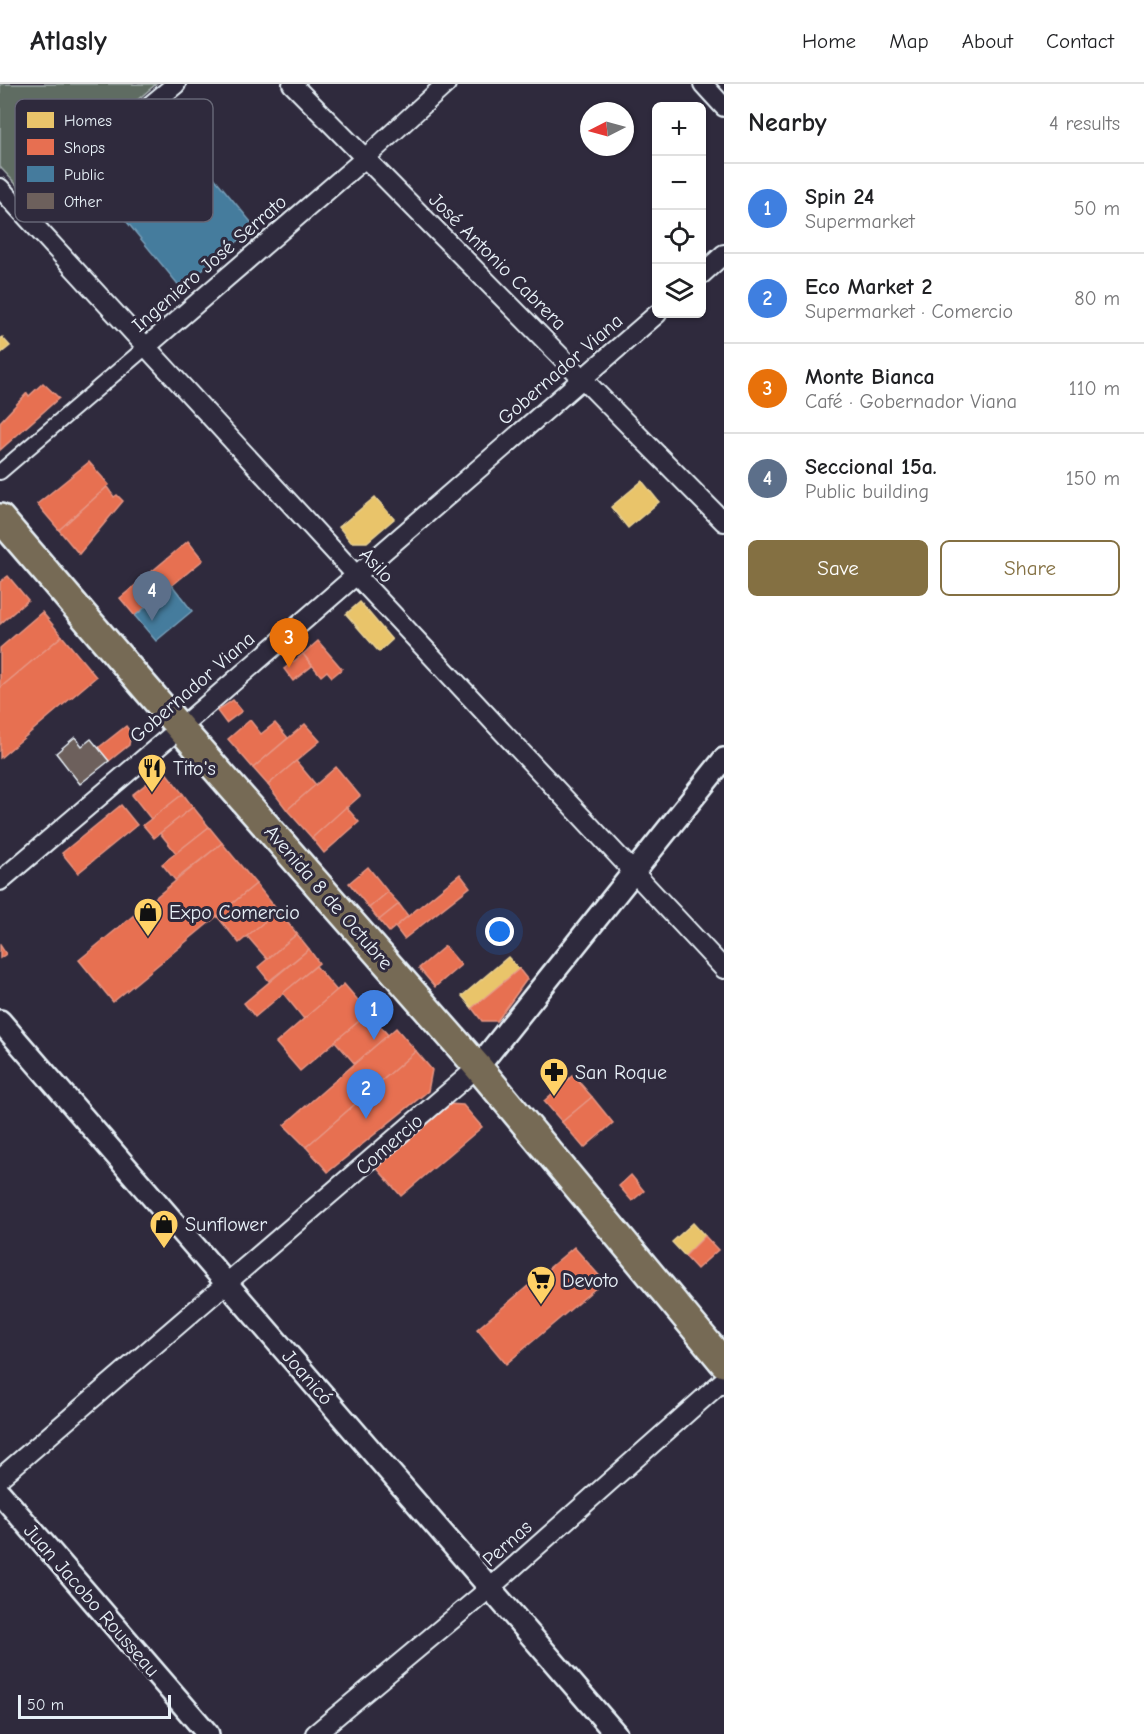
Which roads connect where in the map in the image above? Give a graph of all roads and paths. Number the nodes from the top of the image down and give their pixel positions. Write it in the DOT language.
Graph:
graph roads {
  1 [pos="176,84"];
  2 [pos="292,84"];
  3 [pos="446,84"];
  4 [pos="703,84"];
  5 [pos="158,99"];
  6 [pos="724,107"];
  7 [pos="364,159"];
  8 [pos="0,188"];
  9 [pos="15,204"];
  10 [pos="32,222"];
  11 [pos="724,254"];
  12 [pos="706,270"];
  13 [pos="652,318"];
  14 [pos="146,347"];
  15 [pos="583,379"];
  16 [pos="0,472"];
  17 [pos="0,518"];
  18 [pos="724,522"];
  19 [pos="356,575"];
  20 [pos="180,728"];
  21 [pos="724,759"];
  22 [pos="634,872"];
  23 [pos="0,880"];
  24 [pos="724,969"];
  25 [pos="0,1021"];
  26 [pos="478,1067"];
  27 [pos="227,1282"];
  28 [pos="724,1363"];
  29 [pos="724,1380"];
  30 [pos="0,1478"];
  31 [pos="0,1493"];
  32 [pos="490,1588"];
  33 [pos="208,1734"];
  34 [pos="315,1734"];
  35 [pos="616,1734"];
  1 -- 5 [label="street"];
  2 -- 7 [label="street, José Antonio Cabrera"];
  3 -- 7 [label="street, Ingeniero José Serrato"];
  4 -- 6 [label="street"];
  7 -- 14 [label="street, Ingeniero José Serrato"];
  7 -- 15 [label="street, José Antonio Cabrera"];
  8 -- 9 [label="street, Asilo"];
  10 -- 14 [label="street, Asilo"];
  11 -- 12 [label="street"];
  13 -- 15 [label="street, Gobernador Viana"];
  14 -- 16 [label="street, Ingeniero José Serrato"];
  14 -- 19 [label="street, Asilo"];
  15 -- 18 [label="street, José Antonio Cabrera"];
  15 -- 19 [label="street, Gobernador Viana"];
  17 -- 20 [label="main road, Avenida 8 de Octubre"];
  19 -- 20 [label="street, Gobernador Viana"];
  19 -- 22 [label="street, Asilo"];
  20 -- 23 [label="street, Gobernador Viana"];
  20 -- 26 [label="main road, Avenida 8 de Octubre"];
  21 -- 22 [label="street, Comercio"];
  22 -- 24 [label="street, Asilo"];
  22 -- 26 [label="street, Comercio"];
  25 -- 27 [label="street, Joanicó"];
  26 -- 27 [label="street, Comercio"];
  26 -- 28 [label="main road, Avenida 8 de Octubre"];
  27 -- 30 [label="street, Comercio"];
  27 -- 32 [label="street, Joanicó"];
  29 -- 32 [label="street, Pernas"];
  31 -- 33 [label="street, Juan Jacobo Rousseau"];
  32 -- 34 [label="street, Pernas"];
  32 -- 35 [label="street, Joanicó"];
}
